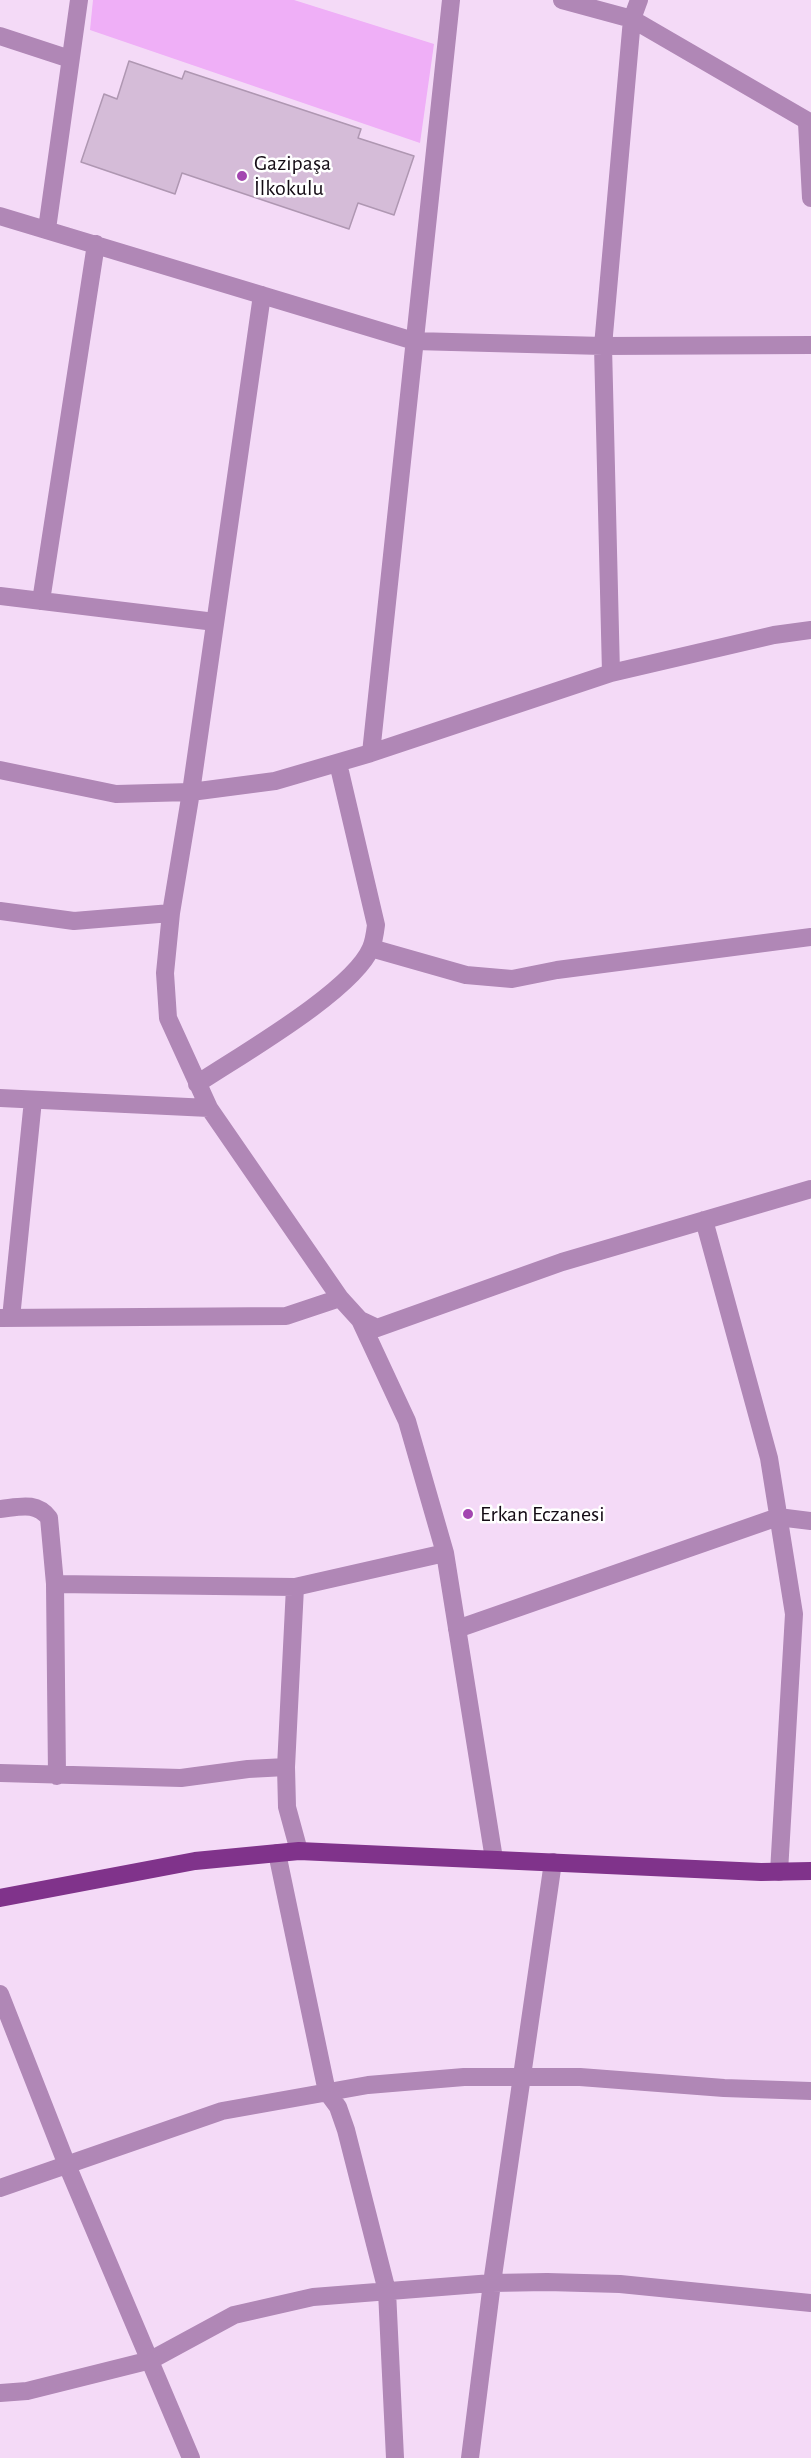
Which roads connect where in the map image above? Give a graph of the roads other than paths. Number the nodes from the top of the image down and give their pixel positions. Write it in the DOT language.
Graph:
graph roads {
  1 [pos="80,0"];
  2 [pos="451,0"];
  3 [pos="562,0"];
  4 [pos="639,0"];
  5 [pos="632,19"];
  6 [pos="0,36"];
  7 [pos="70,59"];
  8 [pos="809,123"];
  9 [pos="811,198"];
  10 [pos="0,216"];
  11 [pos="47,229"];
  12 [pos="96,244"];
  13 [pos="262,295"];
  14 [pos="414,341"];
  15 [pos="811,345"];
  16 [pos="603,346"];
  17 [pos="0,596"];
  18 [pos="41,601"];
  19 [pos="215,622"];
  20 [pos="811,630"];
  21 [pos="611,673"];
  22 [pos="371,753"];
  23 [pos="338,763"];
  24 [pos="0,770"];
  25 [pos="191,792"];
  26 [pos="0,911"];
  27 [pos="171,913"];
  28 [pos="811,937"];
  29 [pos="371,948"];
  30 [pos="197,1084"];
  31 [pos="0,1098"];
  32 [pos="33,1100"];
  33 [pos="209,1108"];
  34 [pos="811,1189"];
  35 [pos="704,1220"];
  36 [pos="340,1298"];
  37 [pos="5,1318"];
  38 [pos="360,1320"];
  39 [pos="0,1509"];
  40 [pos="778,1517"];
  41 [pos="811,1521"];
  42 [pos="445,1553"];
  43 [pos="55,1584"];
  44 [pos="295,1587"];
  45 [pos="457,1629"];
  46 [pos="286,1767"];
  47 [pos="0,1773"];
  48 [pos="57,1776"];
  49 [pos="300,1851"];
  50 [pos="277,1853"];
  51 [pos="494,1859"];
  52 [pos="553,1862"];
  53 [pos="811,1871"];
  54 [pos="778,1872"];
  55 [pos="0,1898"];
  56 [pos="0,1994"];
  57 [pos="522,2077"];
  58 [pos="811,2091"];
  59 [pos="327,2092"];
  60 [pos="67,2165"];
  61 [pos="0,2188"];
  62 [pos="492,2283"];
  63 [pos="387,2291"];
  64 [pos="811,2303"];
  65 [pos="151,2360"];
  66 [pos="0,2393"];
  67 [pos="190,2458"];
  68 [pos="395,2458"];
  69 [pos="470,2458"];
  1 -- 7 [label="street"];
  2 -- 14 [label="street"];
  3 -- 5 [label="street"];
  4 -- 5 [label="street"];
  5 -- 8 [label="street"];
  5 -- 16 [label="street"];
  6 -- 7 [label="street"];
  7 -- 11 [label="street"];
  8 -- 9 [label="street"];
  10 -- 11 [label="street"];
  11 -- 12 [label="street"];
  12 -- 13 [label="street"];
  12 -- 18 [label="street"];
  13 -- 14 [label="street"];
  13 -- 19 [label="street"];
  14 -- 16 [label="street"];
  14 -- 22 [label="street"];
  15 -- 16 [label="street"];
  16 -- 21 [label="street"];
  17 -- 18 [label="street"];
  18 -- 19 [label="street"];
  19 -- 25 [label="street"];
  20 -- 21 [label="street"];
  21 -- 22 [label="street"];
  22 -- 23 [label="street"];
  23 -- 25 [label="street"];
  23 -- 29 [label="street"];
  24 -- 25 [label="street"];
  25 -- 27 [label="street"];
  26 -- 27 [label="street"];
  27 -- 30 [label="street"];
  28 -- 29 [label="street"];
  29 -- 30 [label="street"];
  30 -- 33 [label="street"];
  31 -- 32 [label="street"];
  32 -- 33 [label="street"];
  32 -- 37 [label="street"];
  33 -- 36 [label="street"];
  34 -- 35 [label="street"];
  35 -- 38 [label="street"];
  35 -- 40 [label="street"];
  36 -- 37 [label="street"];
  36 -- 38 [label="street"];
  38 -- 42 [label="street"];
  39 -- 43 [label="street"];
  40 -- 41 [label="street"];
  40 -- 45 [label="street"];
  40 -- 54 [label="street"];
  42 -- 44 [label="street"];
  42 -- 45 [label="street"];
  43 -- 44 [label="street"];
  43 -- 48 [label="street"];
  44 -- 46 [label="street"];
  45 -- 51 [label="street"];
  46 -- 48 [label="street"];
  46 -- 49 [label="street"];
  47 -- 48 [label="street"];
  49 -- 50 [label="main road"];
  49 -- 51 [label="main road"];
  50 -- 55 [label="main road"];
  50 -- 59 [label="street"];
  51 -- 52 [label="main road"];
  52 -- 54 [label="main road"];
  52 -- 57 [label="street"];
  53 -- 54 [label="main road"];
  56 -- 60 [label="street"];
  57 -- 58 [label="street"];
  57 -- 59 [label="street"];
  57 -- 62 [label="street"];
  59 -- 60 [label="street"];
  59 -- 63 [label="street"];
  60 -- 61 [label="street"];
  60 -- 65 [label="street"];
  62 -- 63 [label="street"];
  62 -- 64 [label="street"];
  62 -- 69 [label="street"];
  63 -- 65 [label="street"];
  63 -- 68 [label="street"];
  65 -- 66 [label="street"];
  65 -- 67 [label="street"];
}
